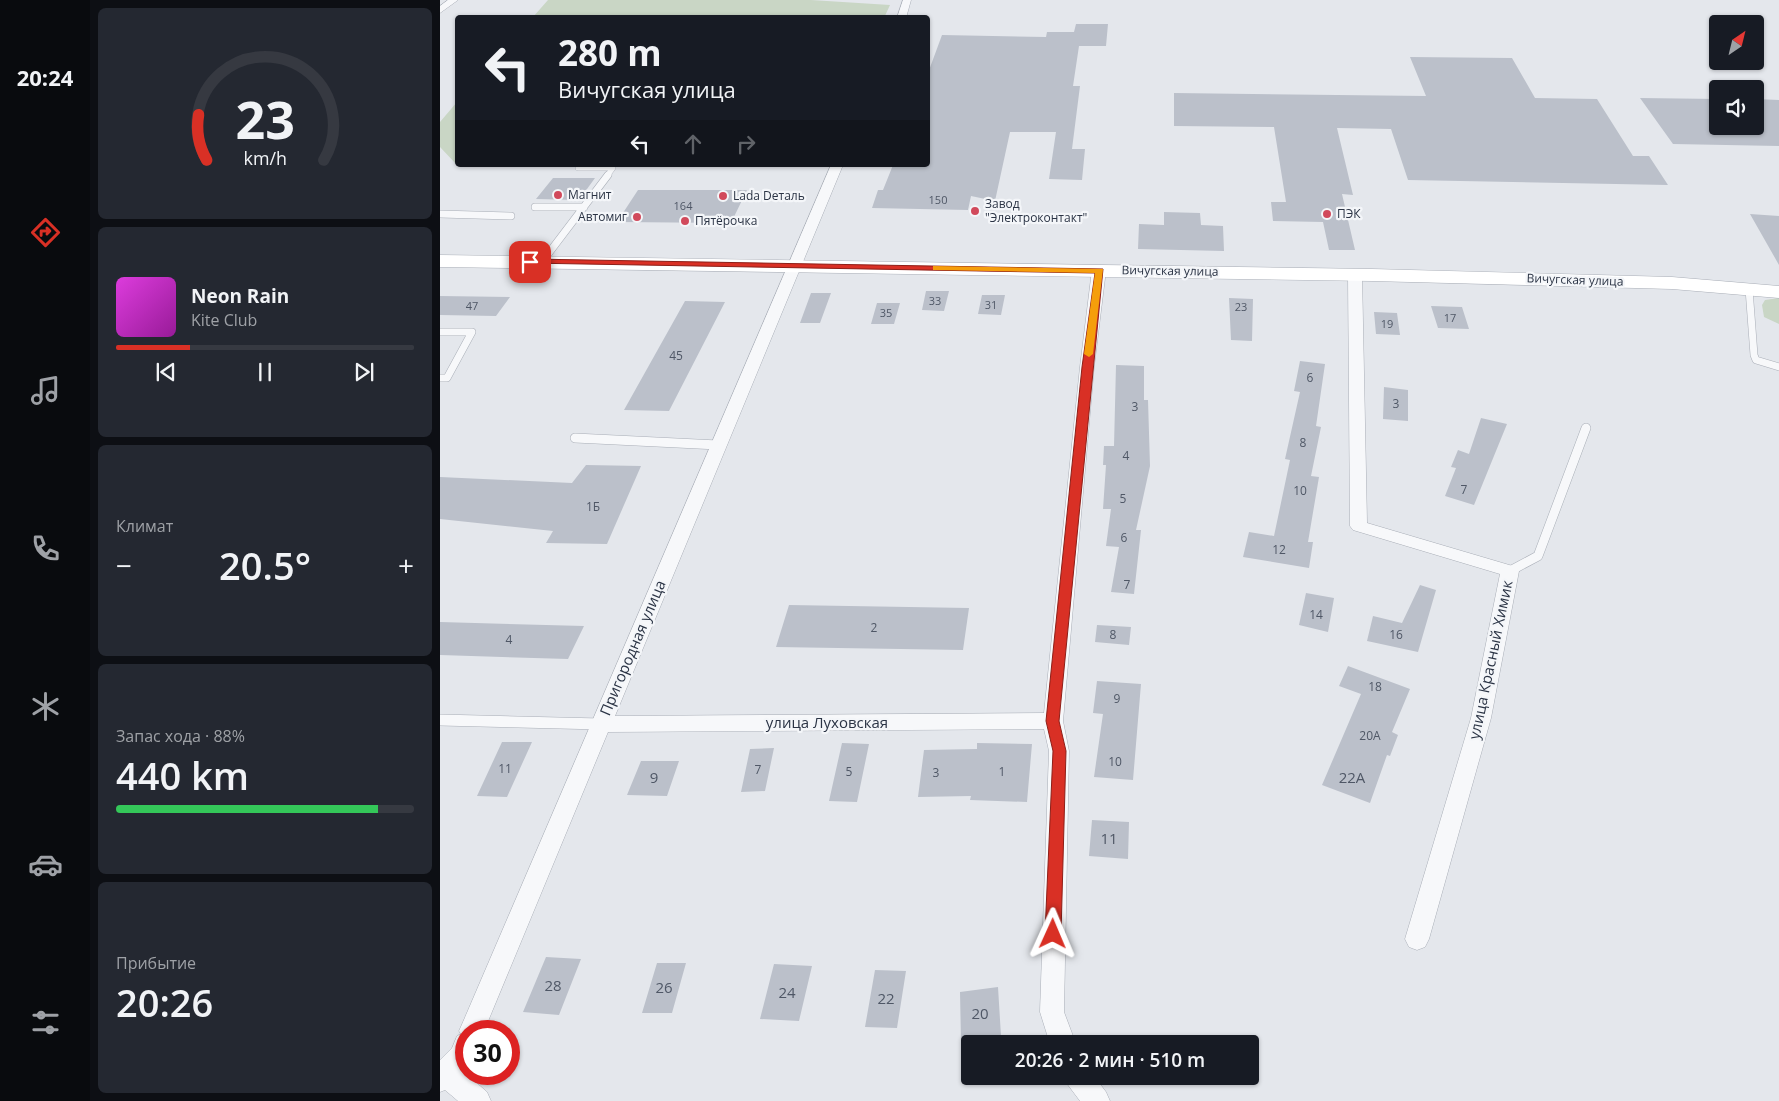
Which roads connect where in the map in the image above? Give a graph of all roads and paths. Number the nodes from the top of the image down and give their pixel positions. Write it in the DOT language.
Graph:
graph roads {
  1 [pos="454,0"];
  2 [pos="906,0"];
  3 [pos="440,10"];
  4 [pos="901,15"];
  5 [pos="836,167"];
  6 [pos="578,168"];
  7 [pos="536,207"];
  8 [pos="584,207"];
  9 [pos="440,214"];
  10 [pos="511,216"];
  11 [pos="440,261"];
  12 [pos="542,262"];
  13 [pos="793,266"];
  14 [pos="1100,270"];
  15 [pos="1354,274"];
  16 [pos="1749,289"];
  17 [pos="1779,292"];
  18 [pos="440,332"];
  19 [pos="1779,367"];
  20 [pos="440,378"];
  21 [pos="1586,428"];
  22 [pos="575,438"];
  23 [pos="718,445"];
  24 [pos="1510,571"];
  25 [pos="440,720"];
  26 [pos="1053,721"];
  27 [pos="601,724"];
  28 [pos="1417,939"];
  29 [pos="477,1020"];
  30 [pos="1060,1035"];
  31 [pos="454,1063"];
  32 [pos="1084,1085"];
  33 [pos="478,1101"];
  34 [pos="1097,1101"];
  1 -- 3 [label="street"];
  2 -- 4 [label="street"];
  5 -- 13 [label="street, Пригородная улица"];
  6 -- 8 [label="lane"];
  7 -- 8 [label="lane"];
  8 -- 12 [label="lane"];
  9 -- 10 [label="lane"];
  11 -- 12 [label="main road, Вичугская улица"];
  12 -- 13 [label="main road, Вичугская улица"];
  13 -- 14 [label="main road, Вичугская улица"];
  13 -- 23 [label="street, Пригородная улица"];
  14 -- 15 [label="main road, Вичугская улица"];
  14 -- 26 [label="street"];
  15 -- 16 [label="main road, Вичугская улица"];
  15 -- 24 [label="street, улица Красный Химик"];
  16 -- 17 [label="main road, Вичугская улица"];
  16 -- 19 [label="lane"];
  18 -- 20 [label="lane"];
  21 -- 24 [label="lane"];
  22 -- 23 [label="lane"];
  23 -- 27 [label="street, Пригородная улица"];
  24 -- 28 [label="street, улица Красный Химик"];
  25 -- 27 [label="lane"];
  26 -- 27 [label="street, улица Луховская"];
  26 -- 30 [label="street"];
  27 -- 29 [label="street, Пригородная улица"];
  31 -- 33 [label="street"];
  32 -- 34 [label="street"];
}
